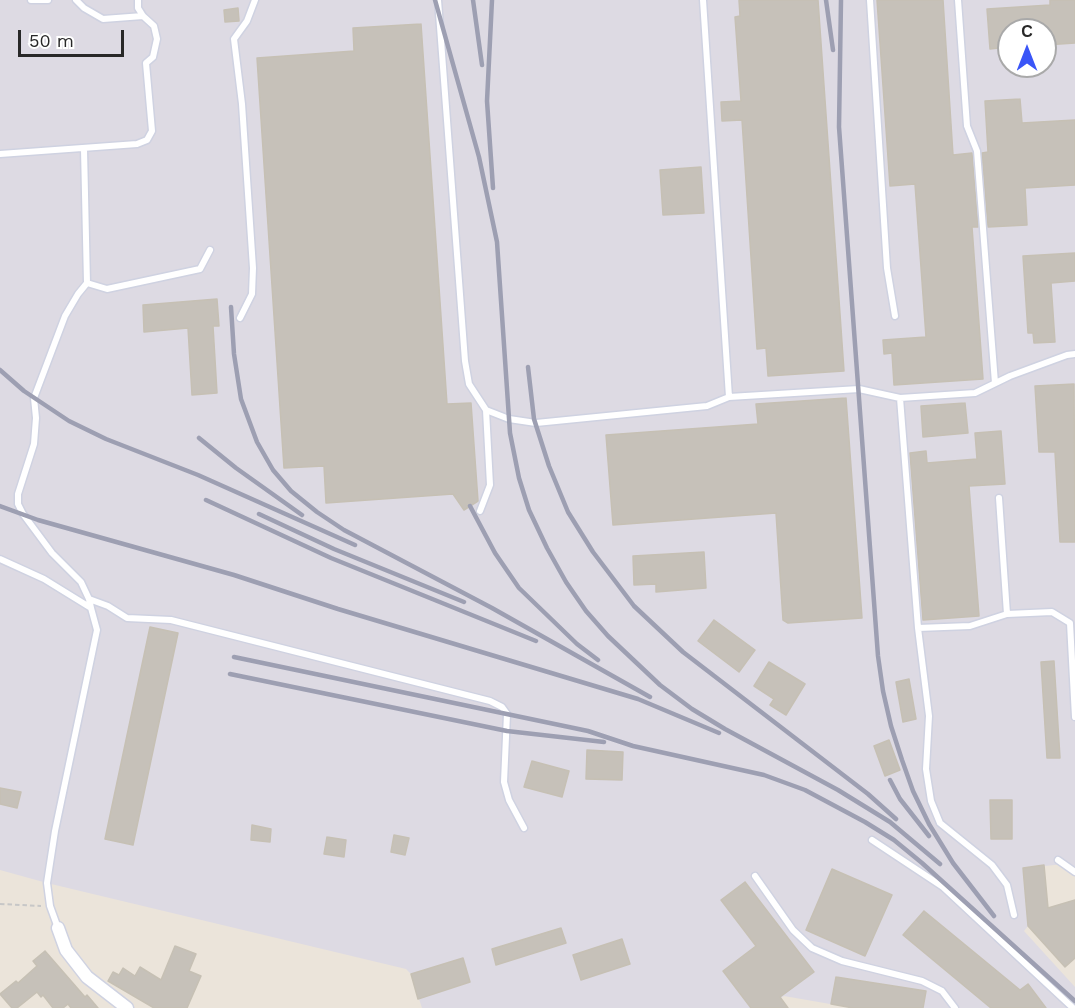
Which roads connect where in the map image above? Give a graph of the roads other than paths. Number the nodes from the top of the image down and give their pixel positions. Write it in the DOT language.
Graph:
graph roads {
  1 [pos="31,0"];
  2 [pos="48,0"];
  3 [pos="76,0"];
  4 [pos="138,0"];
  5 [pos="255,0"];
  6 [pos="438,0"];
  7 [pos="703,0"];
  8 [pos="870,0"];
  9 [pos="958,0"];
  10 [pos="143,16"];
  11 [pos="84,149"];
  12 [pos="0,154"];
  13 [pos="210,250"];
  14 [pos="87,283"];
  15 [pos="895,316"];
  16 [pos="240,318"];
  17 [pos="1075,354"];
  18 [pos="995,383"];
  19 [pos="729,397"];
  20 [pos="900,398"];
  21 [pos="486,410"];
  22 [pos="999,498"];
  23 [pos="480,512"];
  24 [pos="0,559"];
  25 [pos="89,599"];
  26 [pos="91,608"];
  27 [pos="1006,615"];
  28 [pos="918,628"];
  29 [pos="1075,717"];
  30 [pos="524,828"];
  31 [pos="872,840"];
  32 [pos="1058,860"];
  33 [pos="1075,872"];
  34 [pos="755,876"];
  35 [pos="1014,915"];
  36 [pos="58,928"];
  37 [pos="127,1008"];
  38 [pos="955,1008"];
  39 [pos="1073,1008"];
  1 -- 2 [label="lane"];
  3 -- 10 [label="lane"];
  4 -- 10 [label="lane"];
  5 -- 16 [label="lane"];
  6 -- 21 [label="lane"];
  7 -- 19 [label="lane"];
  8 -- 15 [label="lane"];
  9 -- 18 [label="lane"];
  10 -- 11 [label="lane"];
  11 -- 12 [label="lane"];
  11 -- 14 [label="lane"];
  13 -- 14 [label="lane"];
  14 -- 25 [label="lane"];
  17 -- 18 [label="lane"];
  18 -- 20 [label="lane"];
  19 -- 20 [label="lane"];
  19 -- 21 [label="lane"];
  20 -- 28 [label="lane"];
  21 -- 23 [label="lane"];
  22 -- 27 [label="lane"];
  24 -- 26 [label="lane"];
  25 -- 26 [label="lane"];
  25 -- 30 [label="lane"];
  26 -- 36 [label="lane"];
  27 -- 28 [label="lane"];
  27 -- 29 [label="lane"];
  28 -- 35 [label="lane"];
  31 -- 39 [label="lane"];
  32 -- 33 [label="lane"];
  34 -- 38 [label="lane"];
  36 -- 37 [label="street"];
}
